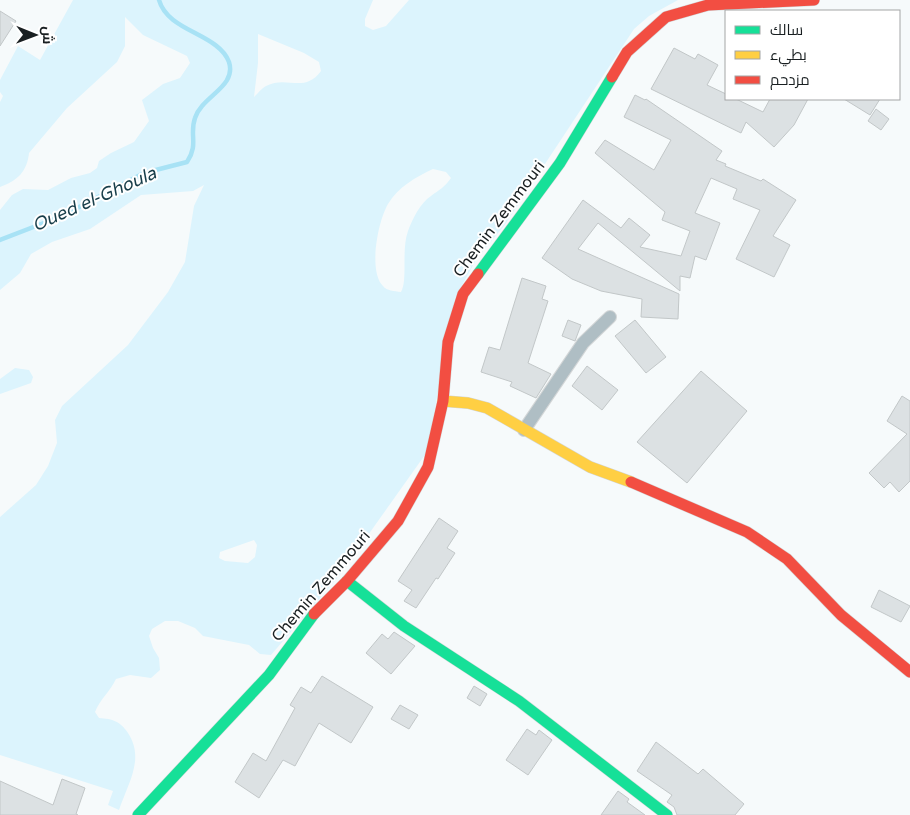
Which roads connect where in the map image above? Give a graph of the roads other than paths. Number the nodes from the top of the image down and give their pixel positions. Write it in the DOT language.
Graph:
graph roads {
  1 [pos="814,0"];
  2 [pos="610,317"];
  3 [pos="443,401"];
  4 [pos="524,430"];
  5 [pos="347,581"];
  6 [pos="910,672"];
  7 [pos="138,815"];
  8 [pos="667,815"];
  1 -- 3 [label="street, Chemin Zemmouri"];
  2 -- 4 [label="street"];
  3 -- 4 [label="street"];
  3 -- 5 [label="street, Chemin Zemmouri"];
  4 -- 6 [label="street"];
  5 -- 7 [label="street, Chemin Zemmouri"];
  5 -- 8 [label="street"];
}
